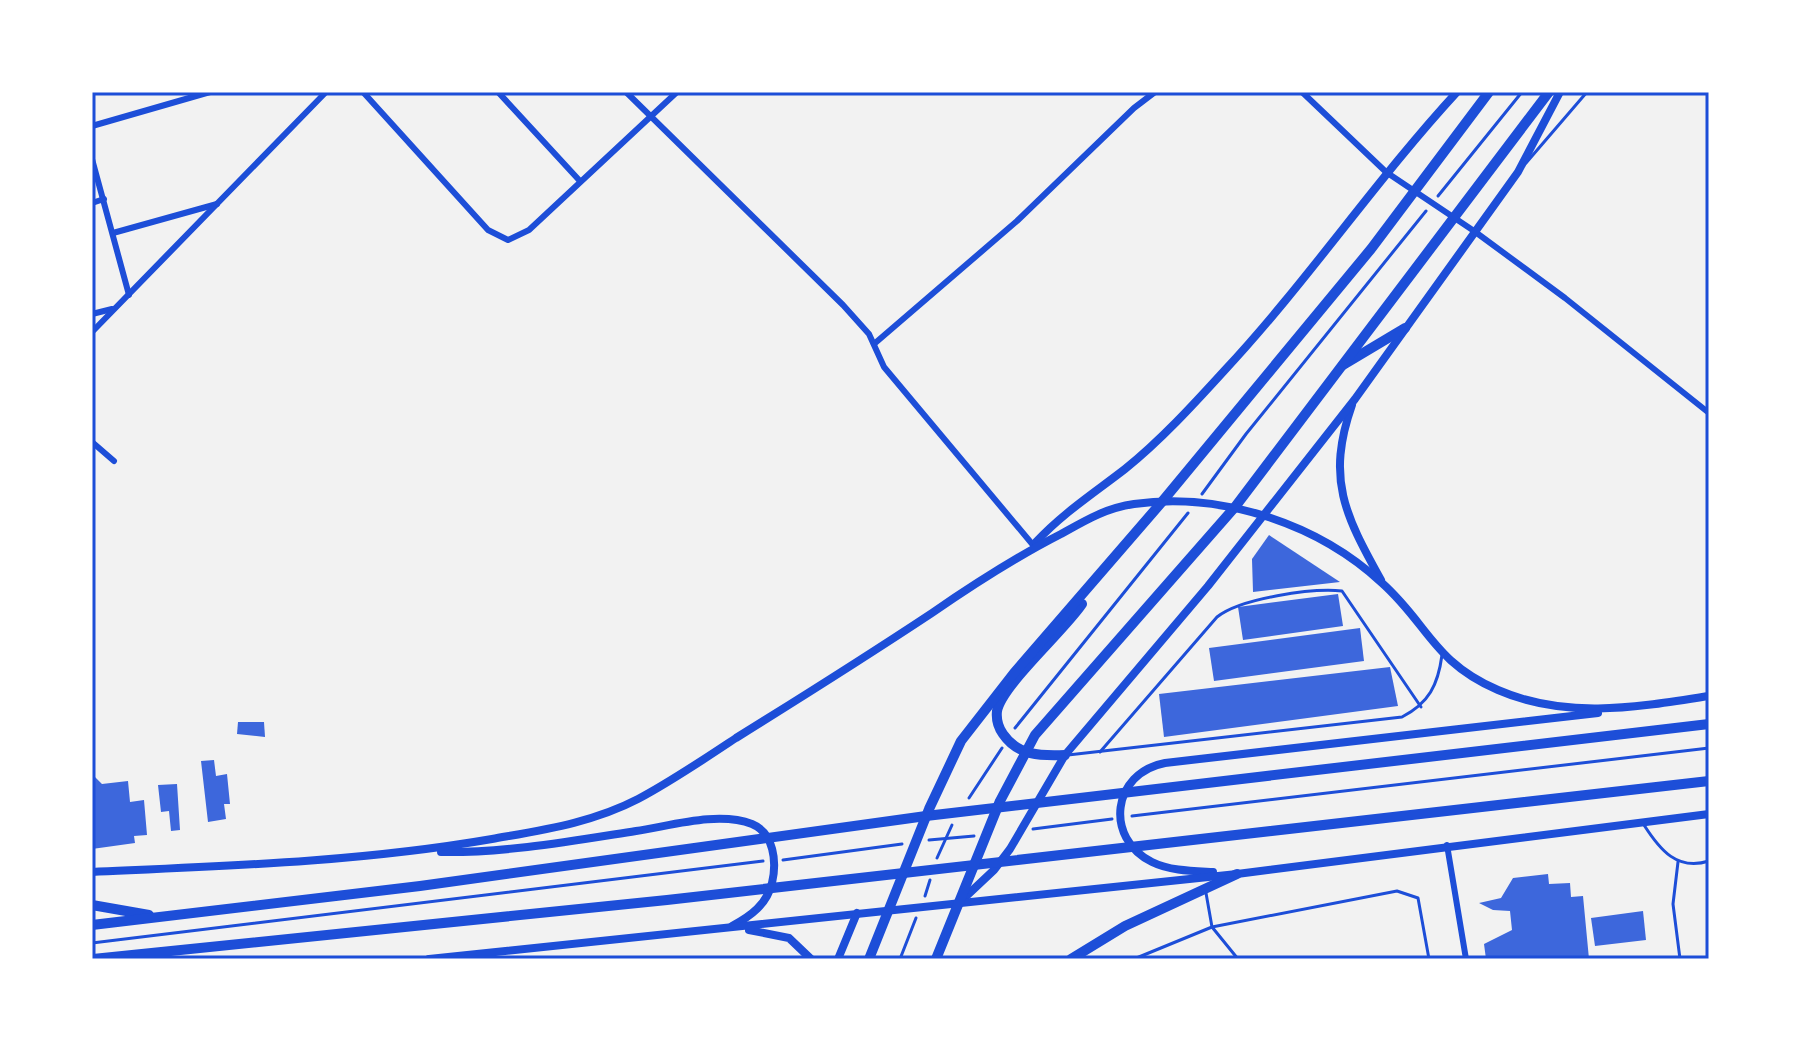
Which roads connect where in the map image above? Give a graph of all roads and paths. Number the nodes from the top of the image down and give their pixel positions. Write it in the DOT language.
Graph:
graph roads {
  1 [pos="210,92"];
  2 [pos="326,92"];
  3 [pos="363,92"];
  4 [pos="498,92"];
  5 [pos="626,92"];
  6 [pos="677,92"];
  7 [pos="1155,92"];
  8 [pos="1302,92"];
  9 [pos="1457,92"];
  10 [pos="1489,92"];
  11 [pos="1522,92"];
  12 [pos="1549,92"];
  13 [pos="1560,92"];
  14 [pos="1587,92"];
  15 [pos="648,117"];
  16 [pos="92,126"];
  17 [pos="92,159"];
  18 [pos="1386,172"];
  19 [pos="1518,172"];
  20 [pos="579,180"];
  21 [pos="1414,191"];
  22 [pos="104,199"];
  23 [pos="92,203"];
  24 [pos="1432,203"];
  25 [pos="219,204"];
  26 [pos="1452,216"];
  27 [pos="1474,231"];
  28 [pos="113,233"];
  29 [pos="129,295"];
  30 [pos="115,308"];
  31 [pos="92,314"];
  32 [pos="1405,328"];
  33 [pos="92,332"];
  34 [pos="874,344"];
  35 [pos="1338,368"];
  36 [pos="1355,399"];
  37 [pos="1709,412"];
  38 [pos="1709,419"];
  39 [pos="92,442"];
  40 [pos="114,461"];
  41 [pos="1161,503"];
  42 [pos="1196,503"];
  43 [pos="1235,507"];
  44 [pos="1264,515"];
  45 [pos="1033,545"];
  46 [pos="1094,581"];
  47 [pos="1384,584"];
  48 [pos="1442,655"];
  49 [pos="1709,696"];
  50 [pos="1421,707"];
  51 [pos="1615,711"];
  52 [pos="1709,724"];
  53 [pos="1007,739"];
  54 [pos="1024,752"];
  55 [pos="1100,752"];
  56 [pos="1065,755"];
  57 [pos="1709,781"];
  58 [pos="965,804"];
  59 [pos="1709,814"];
  60 [pos="958,816"];
  61 [pos="1642,822"];
  62 [pos="944,838"];
  63 [pos="1447,845"];
  64 [pos="417,852"];
  65 [pos="1709,861"];
  66 [pos="1678,862"];
  67 [pos="92,872"];
  68 [pos="1237,874"];
  69 [pos="1206,890"];
  70 [pos="959,902"];
  71 [pos="92,905"];
  72 [pos="889,909"];
  73 [pos="857,913"];
  74 [pos="162,917"];
  75 [pos="92,925"];
  76 [pos="1212,927"];
  77 [pos="728,929"];
  78 [pos="93,959"];
  79 [pos="429,959"];
  80 [pos="811,959"];
  81 [pos="838,959"];
  82 [pos="869,959"];
  83 [pos="936,959"];
  84 [pos="1071,959"];
  85 [pos="1134,959"];
  86 [pos="1238,959"];
  87 [pos="1429,959"];
  88 [pos="1466,959"];
  89 [pos="1680,959"];
  1 -- 16 [label="street"];
  2 -- 25 [label="street"];
  3 -- 20 [label="street"];
  4 -- 20 [label="street"];
  5 -- 15 [label="street"];
  6 -- 15 [label="street"];
  7 -- 34 [label="street"];
  8 -- 18 [label="street"];
  9 -- 18 [label="street"];
  10 -- 21 [label="main road"];
  11 -- 24 [label="path"];
  12 -- 26 [label="main road"];
  13 -- 19 [label="street"];
  14 -- 19 [label="lane"];
  15 -- 20 [label="street"];
  15 -- 34 [label="street"];
  17 -- 22 [label="street"];
  18 -- 21 [label="street"];
  18 -- 45 [label="street"];
  19 -- 27 [label="street"];
  21 -- 24 [label="street"];
  21 -- 41 [label="main road"];
  22 -- 23 [label="street"];
  22 -- 28 [label="street"];
  24 -- 26 [label="street"];
  24 -- 42 [label="path"];
  25 -- 28 [label="street"];
  25 -- 29 [label="street"];
  26 -- 27 [label="street"];
  26 -- 35 [label="main road"];
  27 -- 32 [label="street"];
  27 -- 37 [label="street"];
  28 -- 29 [label="street"];
  29 -- 30 [label="street"];
  30 -- 31 [label="street"];
  30 -- 33 [label="street"];
  32 -- 35 [label="main road"];
  32 -- 36 [label="street"];
  34 -- 45 [label="street"];
  35 -- 43 [label="main road"];
  36 -- 44 [label="street"];
  36 -- 47 [label="street"];
  37 -- 38 [label="lane"];
  39 -- 40 [label="street"];
  41 -- 42 [label="street"];
  41 -- 45 [label="street"];
  41 -- 46 [label="main road"];
  42 -- 43 [label="street"];
  42 -- 53 [label="path"];
  43 -- 44 [label="street"];
  43 -- 54 [label="main road"];
  44 -- 47 [label="street"];
  44 -- 56 [label="street"];
  45 -- 64 [label="street"];
  46 -- 53 [label="main road"];
  46 -- 72 [label="main road"];
  47 -- 48 [label="street"];
  48 -- 50 [label="lane"];
  48 -- 51 [label="street"];
  49 -- 51 [label="street"];
  50 -- 55 [label="lane"];
  50 -- 55 [label="lane"];
  51 -- 68 [label="street"];
  52 -- 74 [label="main road"];
  53 -- 54 [label="main road"];
  53 -- 58 [label="path"];
  54 -- 56 [label="main road"];
  54 -- 70 [label="main road"];
  55 -- 56 [label="lane"];
  56 -- 70 [label="street"];
  57 -- 78 [label="main road"];
  59 -- 61 [label="street"];
  60 -- 62 [label="path"];
  61 -- 63 [label="street"];
  61 -- 66 [label="lane"];
  63 -- 68 [label="street"];
  63 -- 88 [label="street"];
  64 -- 67 [label="street"];
  64 -- 77 [label="street"];
  65 -- 66 [label="lane"];
  66 -- 89 [label="lane"];
  68 -- 69 [label="main road"];
  68 -- 70 [label="street"];
  69 -- 76 [label="lane"];
  69 -- 84 [label="main road"];
  70 -- 72 [label="street"];
  70 -- 83 [label="main road"];
  71 -- 74 [label="main road"];
  72 -- 73 [label="street"];
  72 -- 82 [label="main road"];
  73 -- 77 [label="street"];
  73 -- 81 [label="street"];
  74 -- 75 [label="main road"];
  76 -- 85 [label="lane"];
  76 -- 86 [label="lane"];
  76 -- 87 [label="lane"];
  77 -- 79 [label="street"];
  77 -- 80 [label="street"];
}
